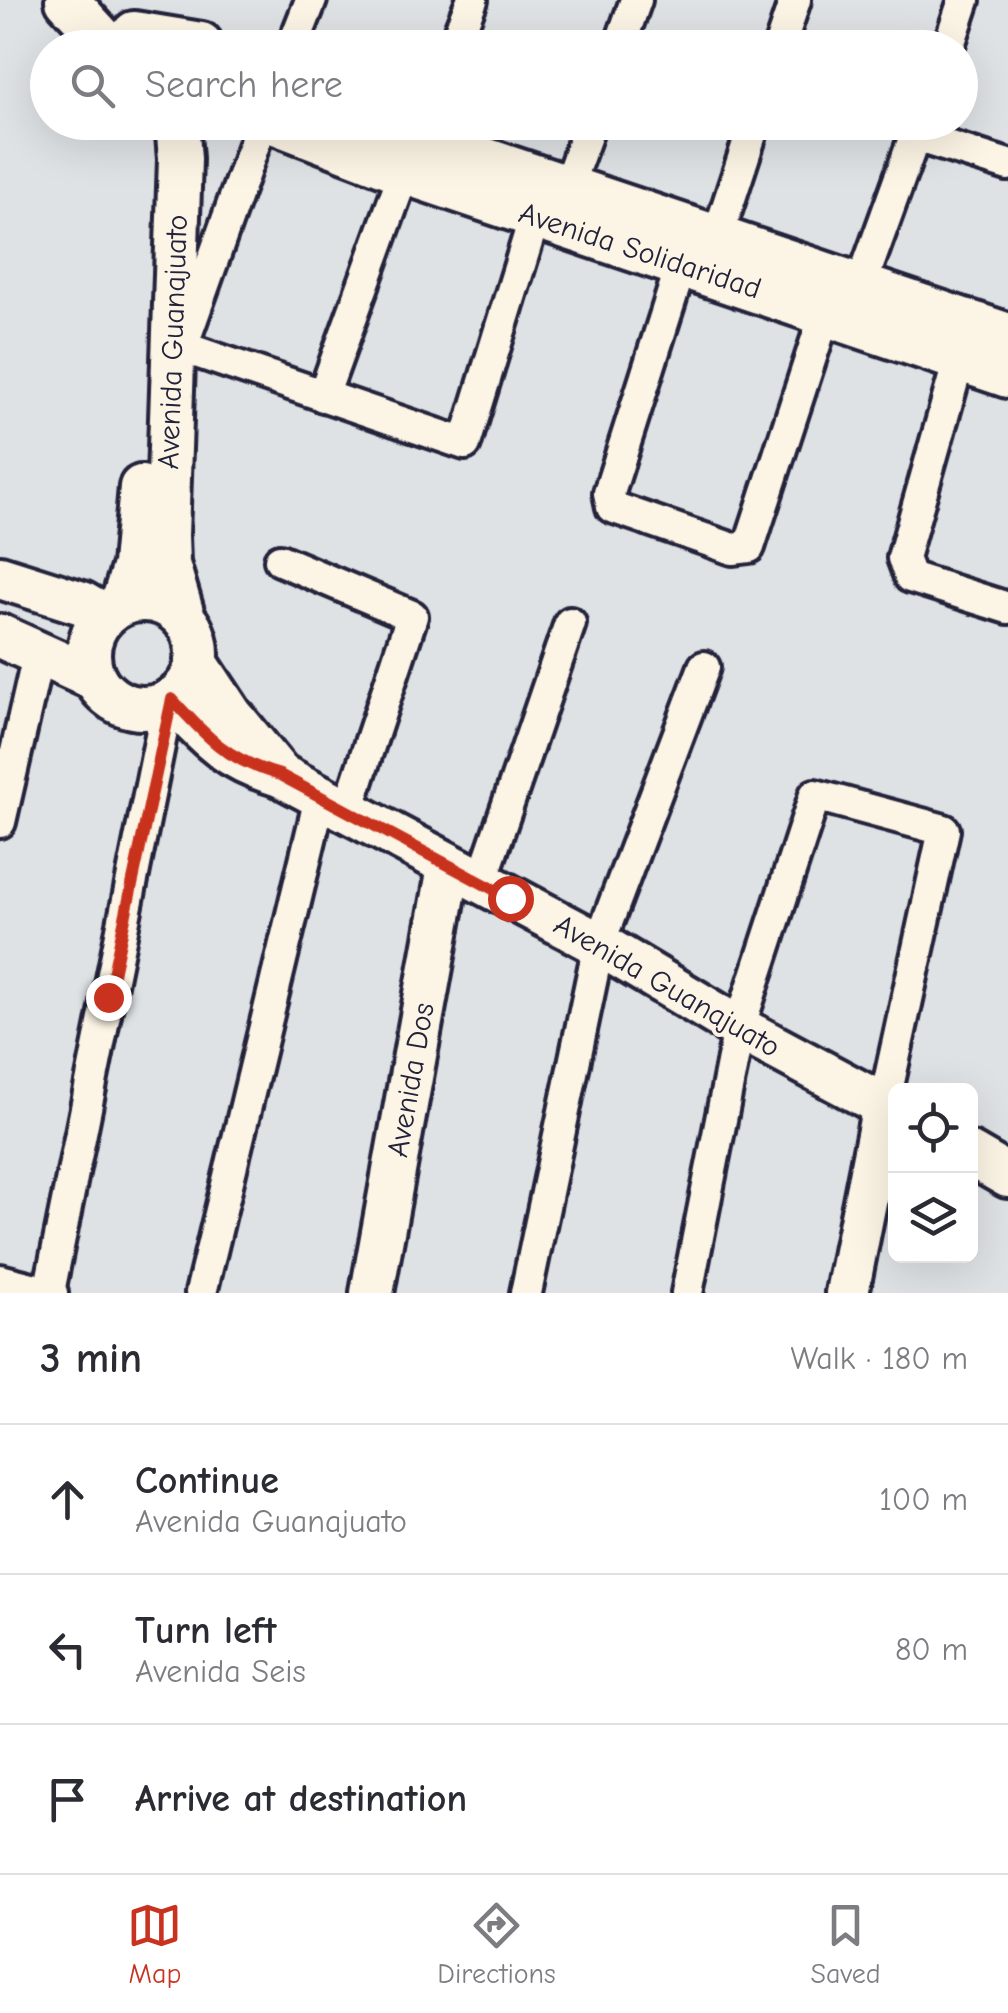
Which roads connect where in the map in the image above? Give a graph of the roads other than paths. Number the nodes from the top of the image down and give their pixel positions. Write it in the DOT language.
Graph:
graph roads {
  1 [pos="67,0"];
  2 [pos="104,0"];
  3 [pos="311,0"];
  4 [pos="472,0"];
  5 [pos="636,0"];
  6 [pos="794,0"];
  7 [pos="963,0"];
  8 [pos="111,30"];
  9 [pos="122,30"];
  10 [pos="299,30"];
  11 [pos="461,30"];
  12 [pos="625,30"];
  13 [pos="785,30"];
  14 [pos="954,30"];
  15 [pos="153,140"];
  16 [pos="178,140"];
  17 [pos="255,140"];
  18 [pos="389,140"];
  19 [pos="583,140"];
  20 [pos="749,140"];
  21 [pos="914,140"];
  22 [pos="945,140"];
  23 [pos="415,144"];
  24 [pos="1008,166"];
  25 [pos="552,208"];
  26 [pos="717,238"];
  27 [pos="682,263"];
  28 [pos="764,273"];
  29 [pos="861,286"];
  30 [pos="825,314"];
  31 [pos="1008,334"];
  32 [pos="177,356"];
  33 [pos="960,360"];
  34 [pos="1008,376"];
  35 [pos="323,396"];
  36 [pos="280,560"];
  37 [pos="0,577"];
  38 [pos="1008,608"];
  39 [pos="113,610"];
  40 [pos="184,619"];
  41 [pos="570,622"];
  42 [pos="0,636"];
  43 [pos="38,656"];
  44 [pos="196,662"];
  45 [pos="704,666"];
  46 [pos="95,679"];
  47 [pos="170,700"];
  48 [pos="280,775"];
  49 [pos="333,806"];
  50 [pos="0,822"];
  51 [pos="465,875"];
  52 [pos="599,944"];
  53 [pos="739,1028"];
  54 [pos="895,1083"];
  55 [pos="888,1107"];
  56 [pos="888,1117"];
  57 [pos="0,1280"];
  58 [pos="51,1293"];
  59 [pos="200,1293"];
  60 [pos="372,1293"];
  61 [pos="526,1293"];
  62 [pos="687,1293"];
  63 [pos="847,1293"];
  1 -- 8 [label="street"];
  2 -- 9 [label="street"];
  3 -- 10 [label="street"];
  4 -- 11 [label="street"];
  5 -- 12 [label="street"];
  6 -- 13 [label="street"];
  7 -- 14 [label="street"];
  15 -- 39 [label="street, Avenida Guanajuato"];
  16 -- 32 [label="street, Avenida Guanajuato"];
  17 -- 32 [label="street"];
  18 -- 23 [label="street, Avenida Solidaridad"];
  19 -- 25 [label="street"];
  20 -- 26 [label="street"];
  21 -- 29 [label="street"];
  22 -- 24 [label="street"];
  23 -- 25 [label="street, Avenida Solidaridad"];
  23 -- 35 [label="street"];
  25 -- 26 [label="street, Avenida Solidaridad"];
  25 -- 27 [label="street, Avenida Solidaridad"];
  25 -- 35 [label="street"];
  26 -- 28 [label="street, Avenida Solidaridad"];
  27 -- 28 [label="street, Avenida Solidaridad"];
  27 -- 30 [label="street"];
  28 -- 29 [label="street, Avenida Solidaridad"];
  28 -- 30 [label="street, Avenida Solidaridad"];
  29 -- 31 [label="street, Avenida Solidaridad"];
  30 -- 33 [label="street, Avenida Solidaridad"];
  32 -- 35 [label="street"];
  32 -- 40 [label="street, Avenida Guanajuato"];
  33 -- 34 [label="street, Avenida Solidaridad"];
  33 -- 38 [label="street"];
  36 -- 49 [label="street"];
  37 -- 39 [label="street"];
  39 -- 40 [label="street"];
  39 -- 46 [label="street"];
  40 -- 44 [label="street"];
  41 -- 51 [label="street"];
  42 -- 43 [label="street"];
  43 -- 46 [label="street"];
  43 -- 50 [label="street"];
  44 -- 47 [label="street"];
  44 -- 48 [label="street, Avenida Guanajuato"];
  45 -- 52 [label="street"];
  46 -- 47 [label="street"];
  47 -- 48 [label="street, Avenida Guanajuato"];
  47 -- 58 [label="street"];
  48 -- 49 [label="street, Avenida Guanajuato"];
  49 -- 51 [label="street, Avenida Guanajuato"];
  49 -- 59 [label="street"];
  51 -- 52 [label="street, Avenida Guanajuato"];
  51 -- 60 [label="street, Avenida Dos"];
  52 -- 53 [label="street, Avenida Guanajuato"];
  52 -- 61 [label="street"];
  53 -- 54 [label="street"];
  53 -- 55 [label="street, Avenida Guanajuato"];
  53 -- 62 [label="street"];
  56 -- 63 [label="street"];
  57 -- 58 [label="street"];
}
